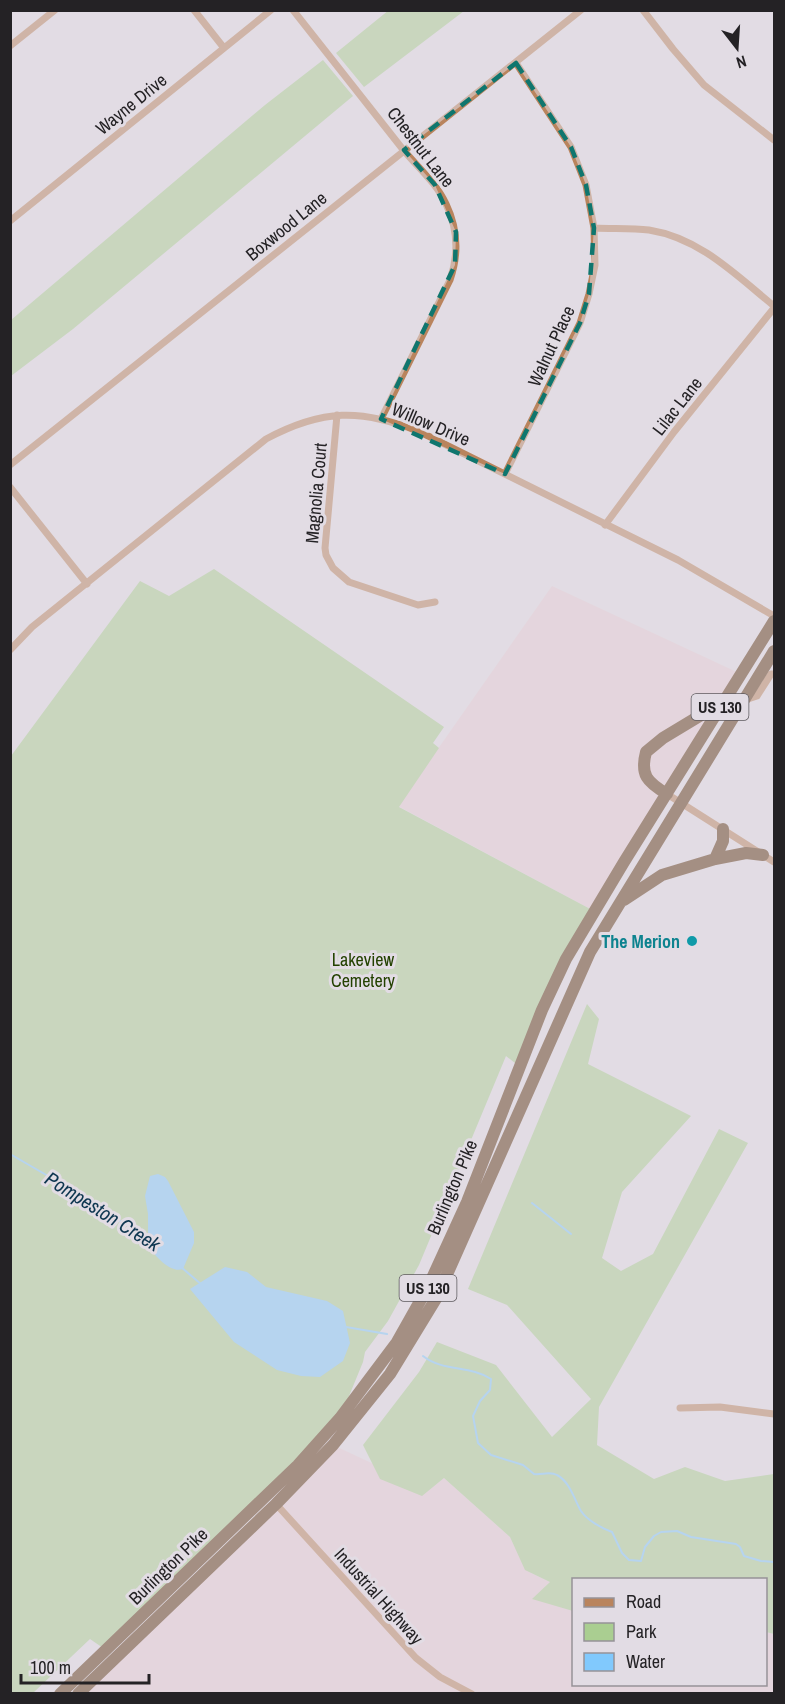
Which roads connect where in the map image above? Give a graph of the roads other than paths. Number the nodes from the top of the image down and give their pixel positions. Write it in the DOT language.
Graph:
graph roads {
  1 [pos="55,10"];
  2 [pos="194,10"];
  3 [pos="271,10"];
  4 [pos="293,10"];
  5 [pos="581,10"];
  6 [pos="643,10"];
  7 [pos="10,46"];
  8 [pos="224,48"];
  9 [pos="516,63"];
  10 [pos="774,140"];
  11 [pos="404,150"];
  12 [pos="10,221"];
  13 [pos="594,228"];
  14 [pos="774,307"];
  15 [pos="338,415"];
  16 [pos="381,419"];
  17 [pos="10,465"];
  18 [pos="505,474"];
  19 [pos="10,487"];
  20 [pos="605,525"];
  21 [pos="87,584"];
  22 [pos="435,602"];
  23 [pos="774,616"];
  24 [pos="774,621"];
  25 [pos="10,650"];
  26 [pos="774,651"];
  27 [pos="774,674"];
  28 [pos="724,700"];
  29 [pos="743,701"];
  30 [pos="667,794"];
  31 [pos="681,802"];
  32 [pos="723,829"];
  33 [pos="763,855"];
  34 [pos="715,859"];
  35 [pos="774,862"];
  36 [pos="619,905"];
  37 [pos="680,1408"];
  38 [pos="774,1414"];
  39 [pos="276,1504"];
  40 [pos="60,1694"];
  41 [pos="78,1694"];
  42 [pos="472,1694"];
  1 -- 7 [label="street"];
  2 -- 8 [label="street"];
  3 -- 8 [label="street, Wayne Drive"];
  4 -- 11 [label="street, Chestnut Lane"];
  5 -- 9 [label="street, Boxwood Lane"];
  6 -- 10 [label="street"];
  8 -- 12 [label="street, Wayne Drive"];
  9 -- 11 [label="street, Boxwood Lane"];
  9 -- 13 [label="street, Walnut Place"];
  11 -- 16 [label="street, Chestnut Lane"];
  11 -- 17 [label="street, Boxwood Lane"];
  13 -- 14 [label="street"];
  13 -- 18 [label="street, Walnut Place"];
  14 -- 20 [label="street, Lilac Lane"];
  15 -- 16 [label="street, Willow Drive"];
  15 -- 21 [label="street, Willow Drive"];
  15 -- 22 [label="street, Magnolia Court"];
  16 -- 18 [label="street, Willow Drive"];
  18 -- 20 [label="street, Willow Drive"];
  19 -- 21 [label="street"];
  20 -- 23 [label="street, Willow Drive"];
  21 -- 25 [label="street, Willow Drive"];
  24 -- 28 [label="highway, Burlington Pike / US 130"];
  26 -- 29 [label="highway, Burlington Pike / US 130"];
  27 -- 29 [label="street"];
  28 -- 30 [label="highway, Burlington Pike / US 130"];
  28 -- 30 [label="highway"];
  29 -- 31 [label="highway, Burlington Pike / US 130"];
  30 -- 31 [label="street"];
  30 -- 40 [label="highway, Burlington Pike / US 130"];
  31 -- 32 [label="street"];
  31 -- 36 [label="highway, Burlington Pike / US 130"];
  32 -- 33 [label="street"];
  32 -- 34 [label="highway"];
  33 -- 34 [label="highway"];
  33 -- 35 [label="street"];
  34 -- 36 [label="highway"];
  36 -- 39 [label="highway, Burlington Pike / US 130"];
  37 -- 38 [label="street"];
  39 -- 41 [label="highway, Burlington Pike / US 130"];
  39 -- 42 [label="street, Industrial Highway"];
}
